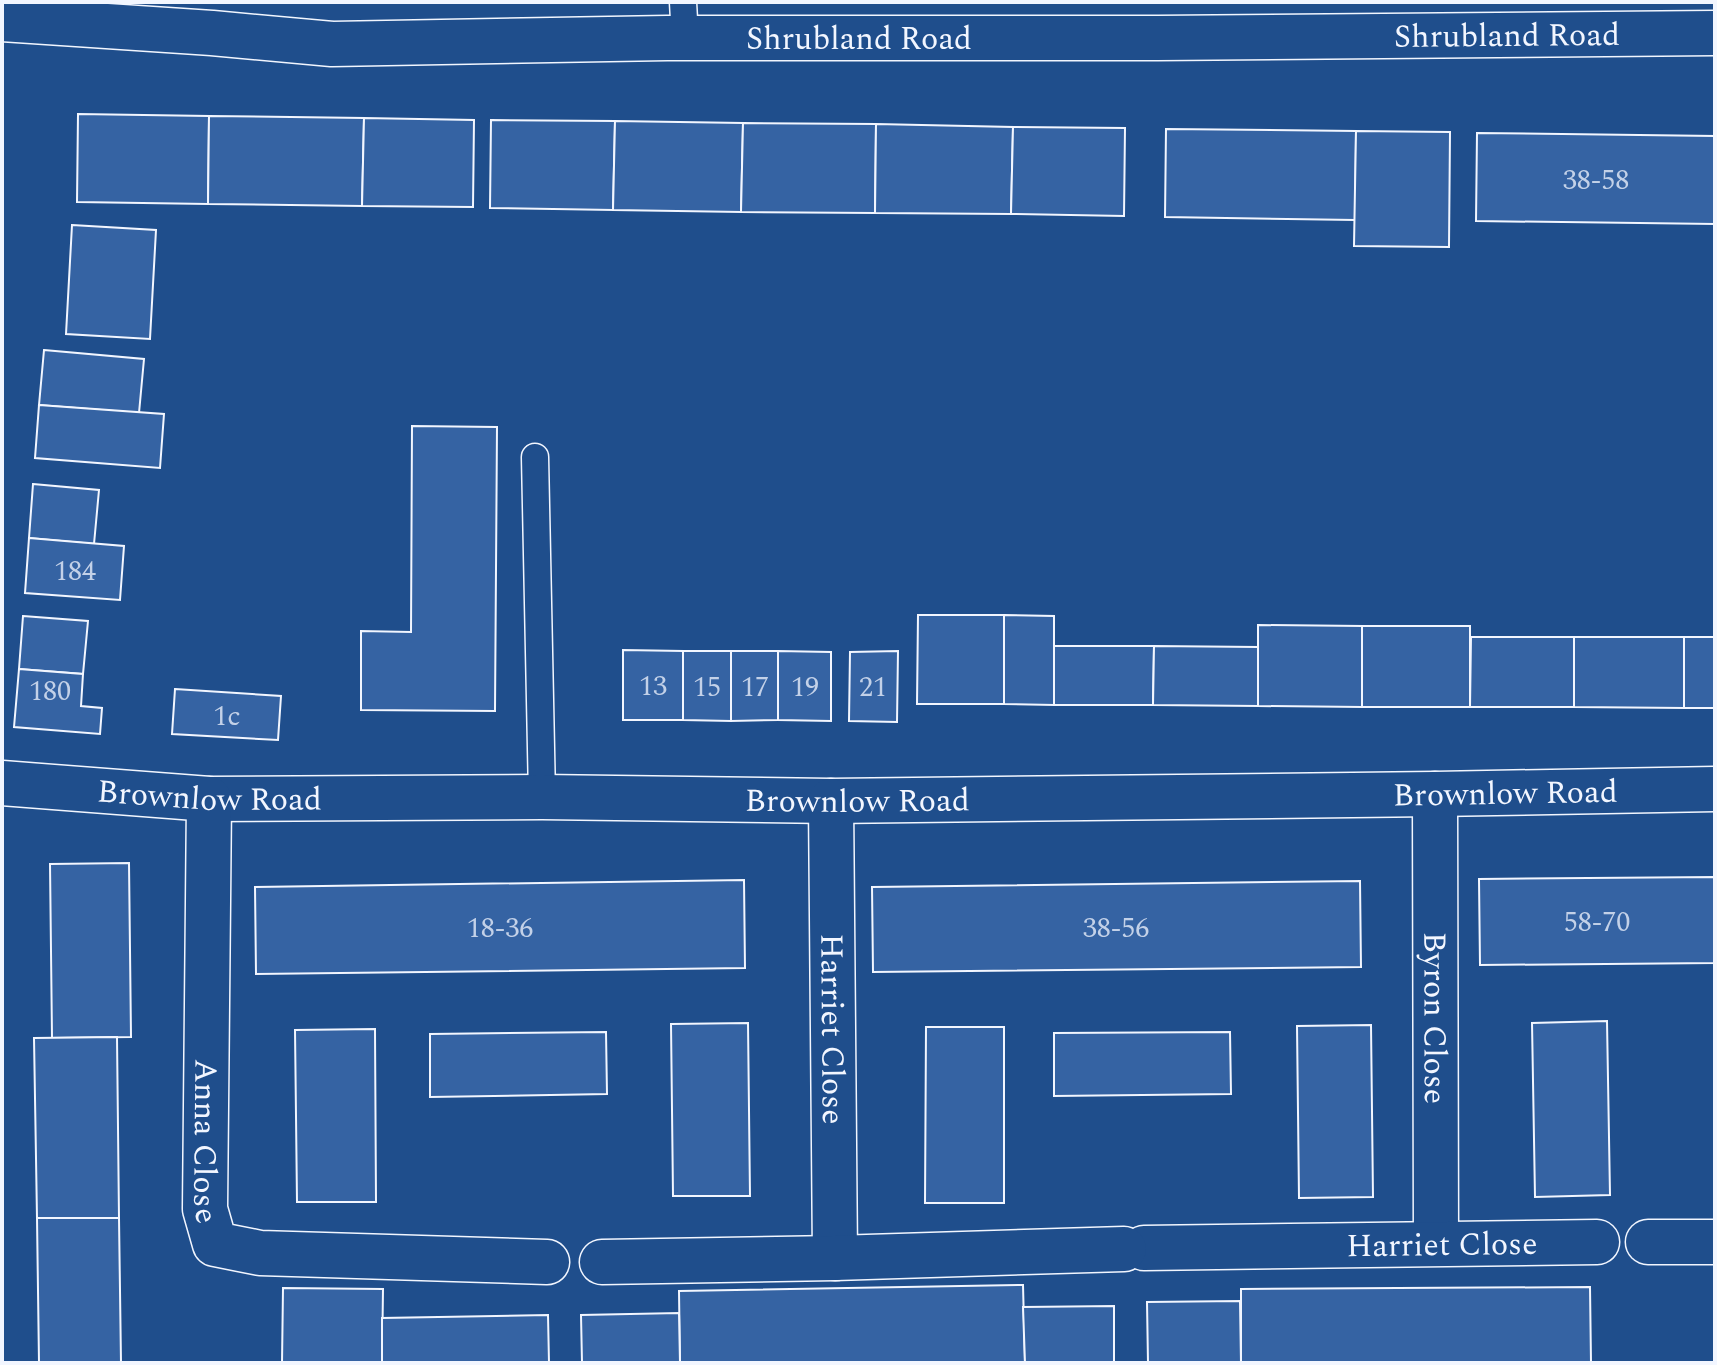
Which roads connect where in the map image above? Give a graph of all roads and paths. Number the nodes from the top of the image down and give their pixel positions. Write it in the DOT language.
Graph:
graph roads {
  1 [pos="2,19"];
  2 [pos="684,20"];
  3 [pos="1715,33"];
  4 [pos="535,457"];
  5 [pos="2,783"];
  6 [pos="1715,789"];
  7 [pos="1435,794"];
  8 [pos="542,797"];
  9 [pos="209,799"];
  10 [pos="831,801"];
  11 [pos="1597,1242"];
  12 [pos="1648,1242"];
  13 [pos="1715,1242"];
  14 [pos="1436,1243"];
  15 [pos="835,1258"];
  16 [pos="547,1262"];
  17 [pos="602,1262"];
  1 -- 2 [label="street, Shrubland Road"];
  2 -- 3 [label="street, Shrubland Road"];
  4 -- 8 [label="lane"];
  5 -- 9 [label="street, Brownlow Road"];
  6 -- 7 [label="street, Brownlow Road"];
  7 -- 10 [label="street, Brownlow Road"];
  7 -- 14 [label="street, Byron Close"];
  8 -- 9 [label="street, Brownlow Road"];
  8 -- 10 [label="street, Brownlow Road"];
  9 -- 16 [label="street, Anna Close"];
  10 -- 15 [label="street, Harriet Close"];
  11 -- 14 [label="street, Harriet Close"];
  12 -- 13 [label="street"];
  14 -- 15 [label="street, Harriet Close"];
  15 -- 17 [label="street, Harriet Close"];
}
